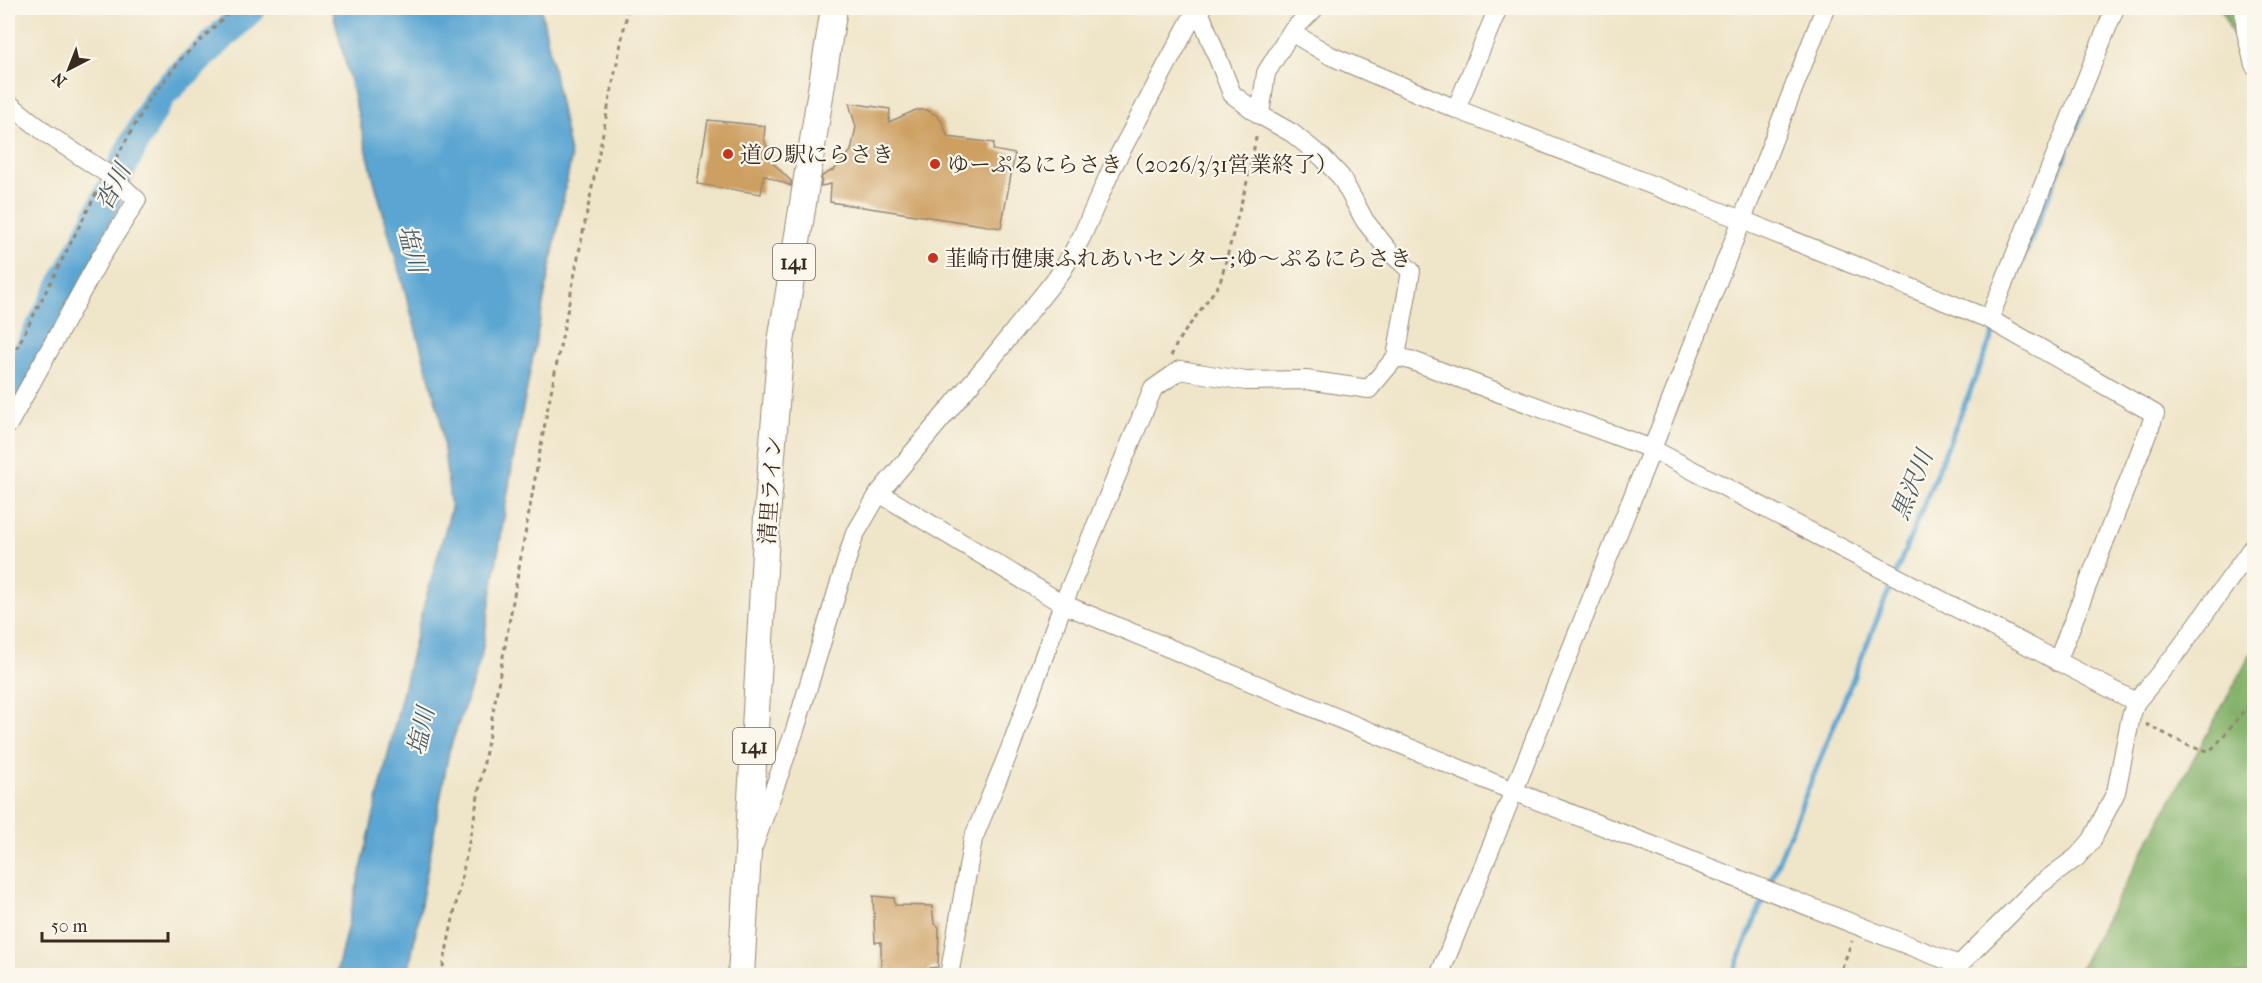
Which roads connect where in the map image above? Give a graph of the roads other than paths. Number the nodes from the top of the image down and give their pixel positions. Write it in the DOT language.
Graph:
graph roads {
  1 [pos="834,8"];
  2 [pos="1197,8"];
  3 [pos="1315,8"];
  4 [pos="1498,8"];
  5 [pos="1825,8"];
  6 [pos="2115,8"];
  7 [pos="2244,8"];
  8 [pos="1291,32"];
  9 [pos="2254,65"];
  10 [pos="8,104"];
  11 [pos="1455,109"];
  12 [pos="1260,115"];
  13 [pos="1742,220"];
  14 [pos="1989,319"];
  15 [pos="1396,357"];
  16 [pos="8,425"];
  17 [pos="1652,449"];
  18 [pos="879,493"];
  19 [pos="2254,545"];
  20 [pos="1063,604"];
  21 [pos="2057,662"];
  22 [pos="2133,709"];
  23 [pos="1513,791"];
  24 [pos="748,862"];
  25 [pos="1955,970"];
  26 [pos="741,975"];
  27 [pos="949,975"];
  28 [pos="1439,975"];
  1 -- 24 [label="highway, 清里ライン / 141"];
  2 -- 12 [label="street"];
  2 -- 18 [label="street"];
  3 -- 8 [label="street"];
  4 -- 11 [label="street"];
  5 -- 13 [label="street"];
  6 -- 14 [label="street"];
  7 -- 9 [label="street"];
  8 -- 11 [label="street"];
  8 -- 12 [label="street"];
  10 -- 16 [label="street"];
  11 -- 13 [label="street"];
  12 -- 15 [label="street"];
  13 -- 14 [label="street"];
  13 -- 17 [label="street"];
  14 -- 21 [label="street"];
  15 -- 17 [label="street"];
  15 -- 20 [label="street"];
  17 -- 21 [label="street"];
  17 -- 23 [label="street"];
  18 -- 20 [label="street"];
  18 -- 24 [label="street"];
  19 -- 22 [label="street"];
  20 -- 23 [label="street"];
  20 -- 27 [label="street"];
  21 -- 22 [label="street"];
  22 -- 25 [label="street"];
  23 -- 25 [label="street"];
  23 -- 28 [label="street"];
  24 -- 26 [label="highway, 清里ライン / 141"];
}
